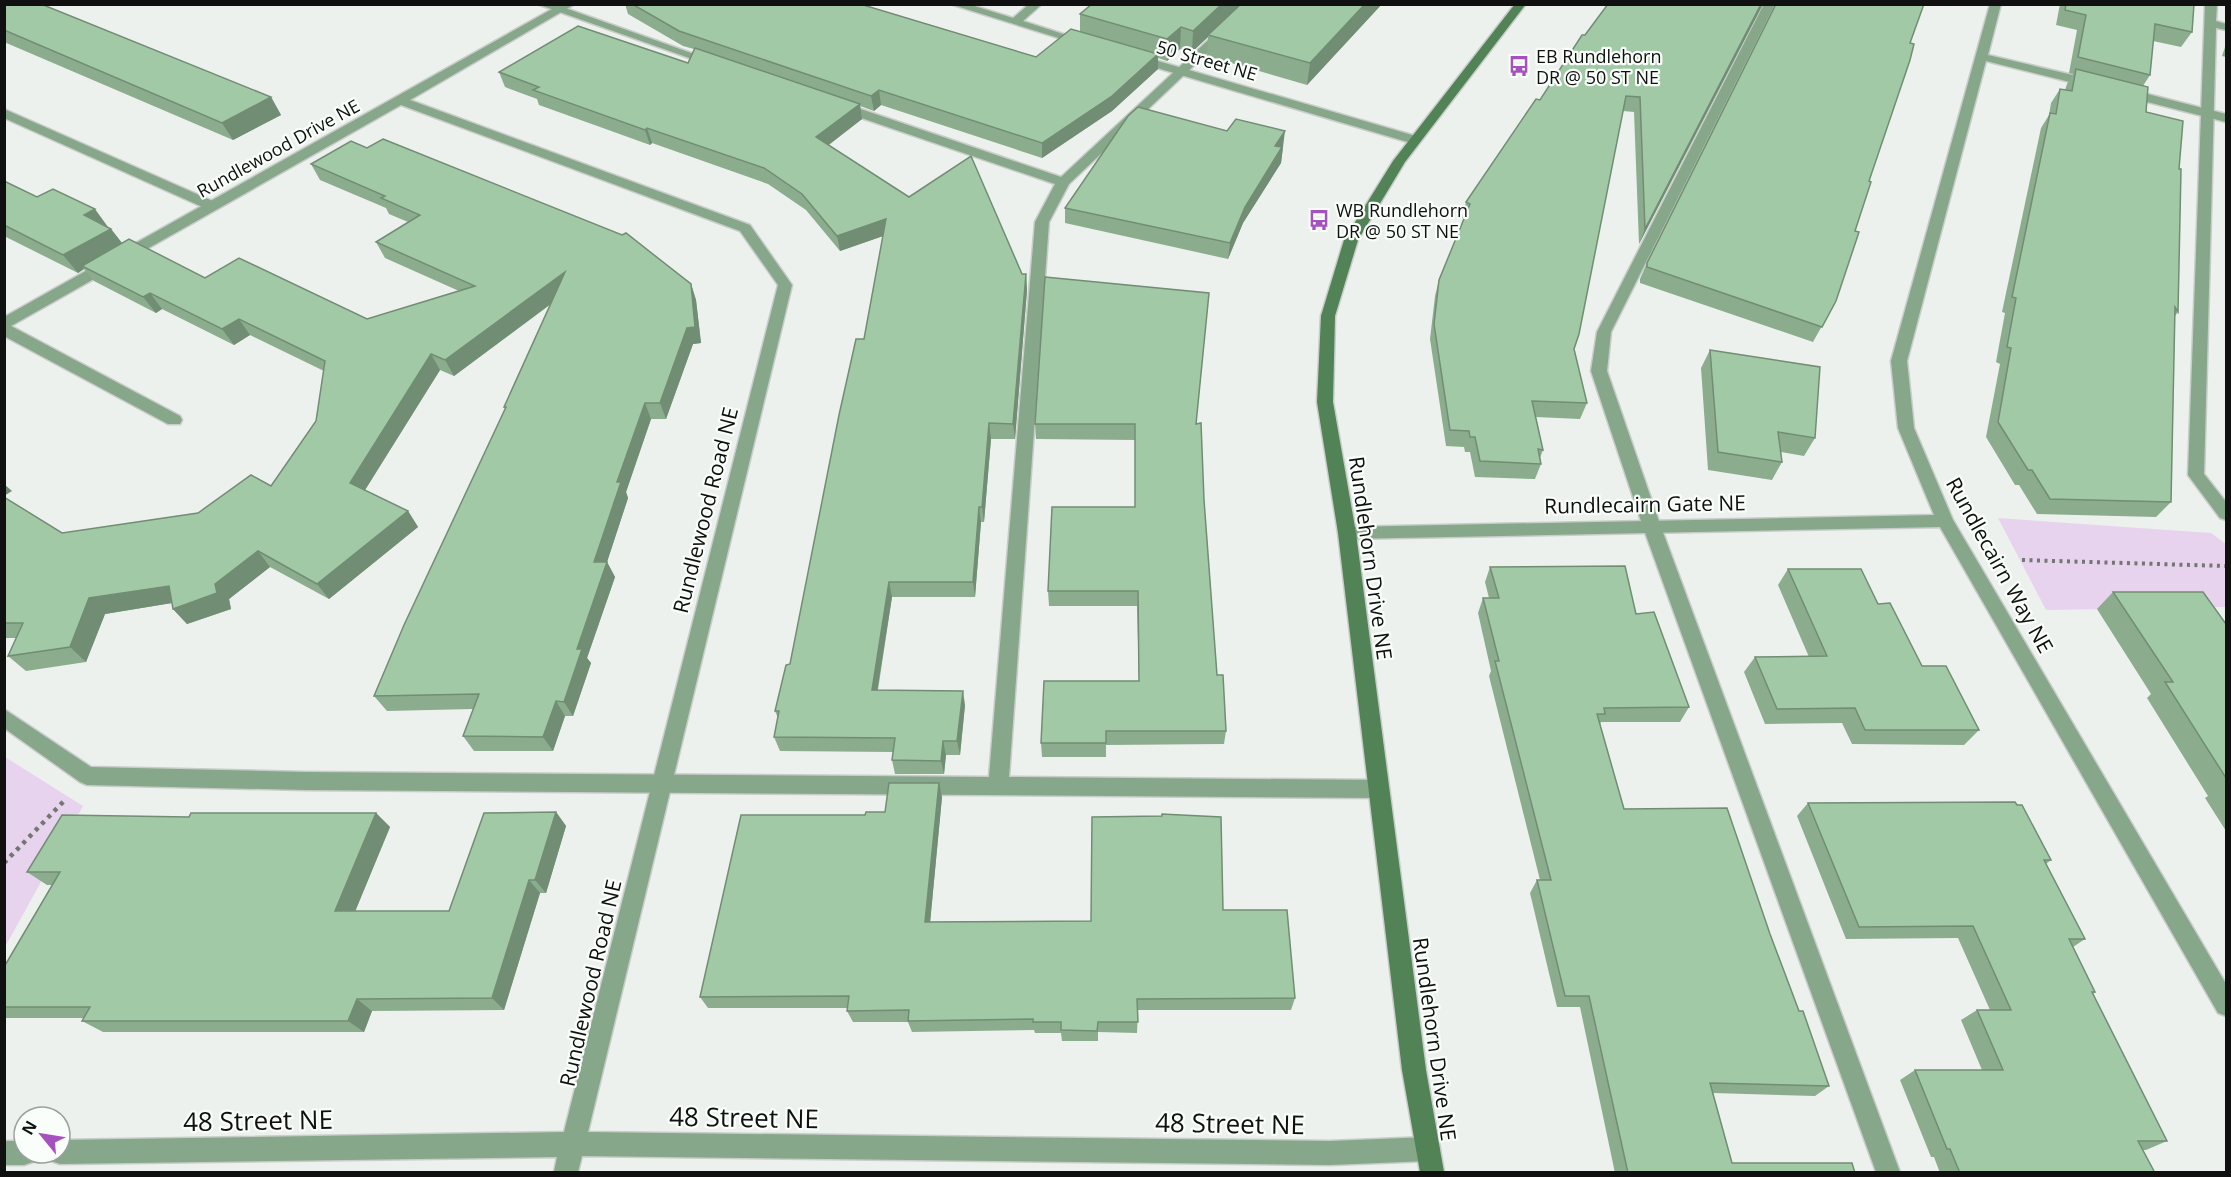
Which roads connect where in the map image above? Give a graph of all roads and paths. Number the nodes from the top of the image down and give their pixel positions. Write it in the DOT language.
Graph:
graph roads {
  1 [pos="542,4"];
  2 [pos="955,4"];
  3 [pos="1036,4"];
  4 [pos="1254,4"];
  5 [pos="1521,4"];
  6 [pos="1770,4"];
  7 [pos="1996,4"];
  8 [pos="2211,4"];
  9 [pos="565,7"];
  10 [pos="1014,22"];
  11 [pos="2210,23"];
  12 [pos="2226,27"];
  13 [pos="1093,45"];
  14 [pos="1126,55"];
  15 [pos="1983,57"];
  16 [pos="723,66"];
  17 [pos="1182,72"];
  18 [pos="399,100"];
  19 [pos="825,101"];
  20 [pos="2205,112"];
  21 [pos="4,113"];
  22 [pos="2226,118"];
  23 [pos="1415,140"];
  24 [pos="1063,182"];
  25 [pos="212,206"];
  26 [pos="4,324"];
  27 [pos="4,329"];
  28 [pos="174,420"];
  29 [pos="2226,514"];
  30 [pos="1945,521"];
  31 [pos="1652,527"];
  32 [pos="1347,532"];
  33 [pos="2022,560"];
  34 [pos="2226,566"];
  35 [pos="4,717"];
  36 [pos="87,776"];
  37 [pos="661,783"];
  38 [pos="998,786"];
  39 [pos="1379,789"];
  40 [pos="4,863"];
  41 [pos="2226,1005"];
  42 [pos="575,1144"];
  43 [pos="72,1152"];
  44 [pos="1430,1161"];
  45 [pos="566,1173"];
  46 [pos="1888,1173"];
  1 -- 9 [label="street"];
  2 -- 10 [label="street"];
  3 -- 10 [label="street"];
  4 -- 17 [label="street"];
  5 -- 23 [label="street, Rundlehorn Drive NE"];
  6 -- 31 [label="street"];
  7 -- 15 [label="street, Rundlecairn Way NE"];
  8 -- 11 [label="street"];
  9 -- 16 [label="street"];
  9 -- 18 [label="street, Rundlewood Drive NE"];
  10 -- 13 [label="street"];
  11 -- 12 [label="street"];
  11 -- 20 [label="street"];
  14 -- 17 [label="street, 50 Street NE"];
  15 -- 20 [label="street"];
  15 -- 30 [label="street, Rundlecairn Way NE"];
  17 -- 23 [label="street, 50 Street NE"];
  17 -- 24 [label="street"];
  18 -- 25 [label="street, Rundlewood Drive NE"];
  18 -- 37 [label="street, Rundlewood Road NE"];
  19 -- 24 [label="street"];
  20 -- 22 [label="street"];
  20 -- 29 [label="street"];
  21 -- 25 [label="street"];
  23 -- 32 [label="street, Rundlehorn Drive NE"];
  24 -- 38 [label="street"];
  25 -- 26 [label="street, Rundlewood Drive NE"];
  27 -- 28 [label="street"];
  30 -- 31 [label="street, Rundlecairn Gate NE"];
  30 -- 41 [label="street, Rundlecairn Way NE"];
  31 -- 32 [label="street, Rundlecairn Gate NE"];
  31 -- 46 [label="street"];
  32 -- 39 [label="street, Rundlehorn Drive NE"];
  33 -- 34 [label="path"];
  35 -- 36 [label="street"];
  36 -- 37 [label="street"];
  36 -- 40 [label="path"];
  37 -- 38 [label="street"];
  37 -- 42 [label="street, Rundlewood Road NE"];
  38 -- 39 [label="street"];
  39 -- 44 [label="street, Rundlehorn Drive NE"];
  42 -- 43 [label="street, 48 Street NE"];
  42 -- 44 [label="street, 48 Street NE"];
  42 -- 45 [label="street, Rundlewood Road NE"];
}
